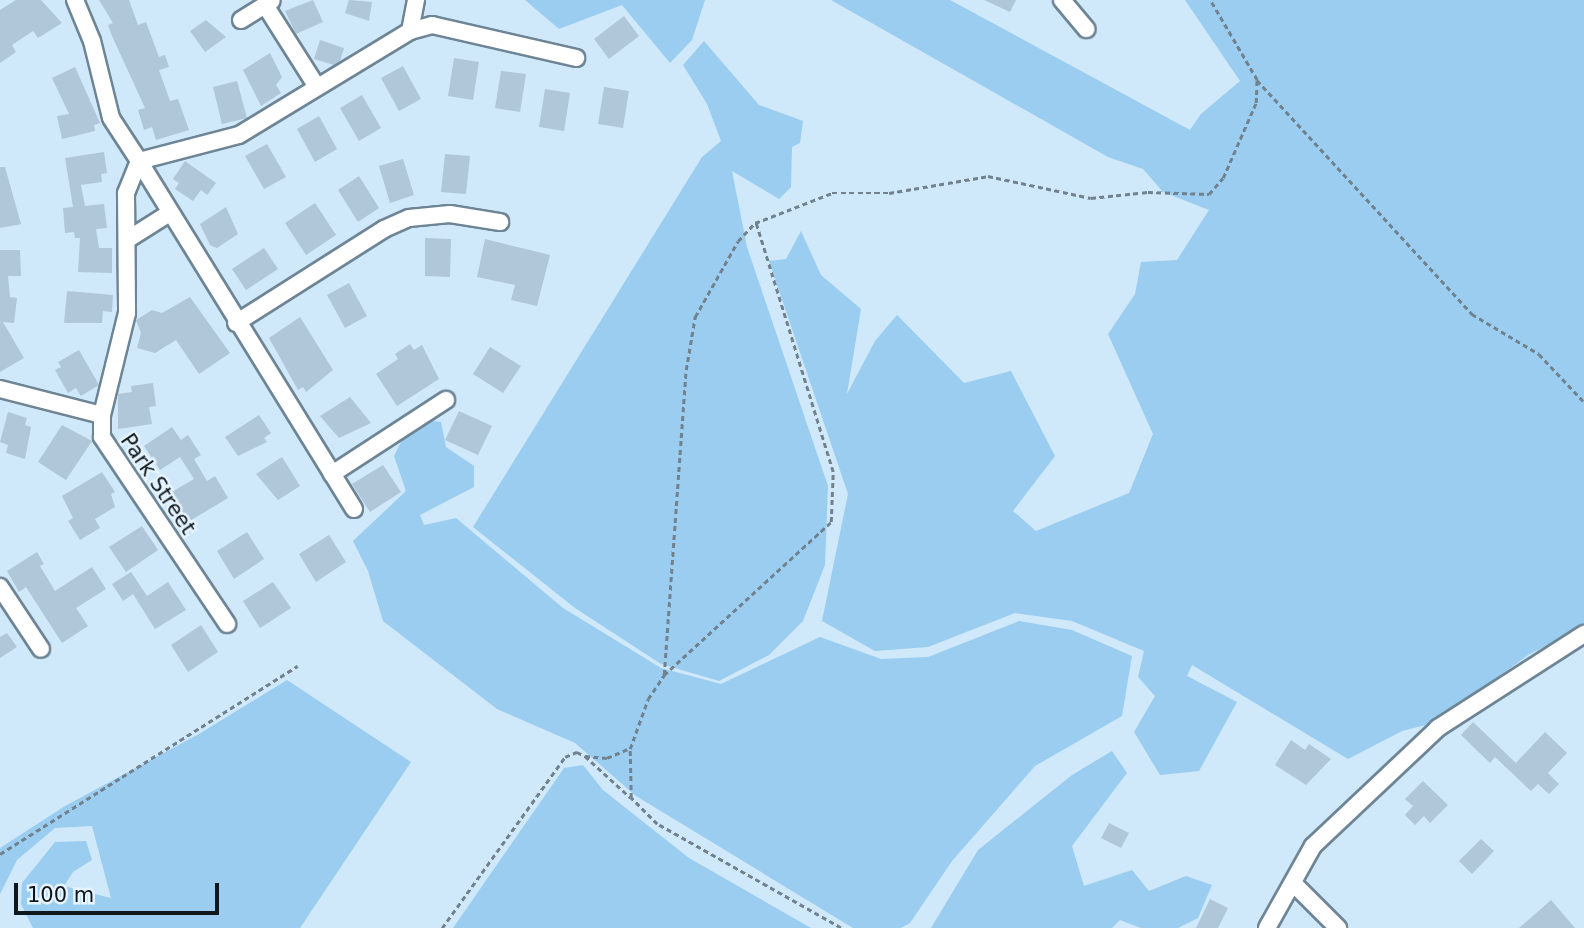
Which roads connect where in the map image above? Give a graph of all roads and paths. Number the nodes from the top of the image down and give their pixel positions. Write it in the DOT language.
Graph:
graph roads {
  1 [pos="75,0"];
  2 [pos="416,0"];
  3 [pos="1062,0"];
  4 [pos="1210,0"];
  5 [pos="270,3"];
  6 [pos="241,20"];
  7 [pos="1086,29"];
  8 [pos="410,31"];
  9 [pos="576,58"];
  10 [pos="1257,80"];
  11 [pos="317,87"];
  12 [pos="139,161"];
  13 [pos="168,214"];
  14 [pos="500,222"];
  15 [pos="755,223"];
  16 [pos="130,238"];
  17 [pos="236,323"];
  18 [pos="0,389"];
  19 [pos="446,400"];
  20 [pos="1584,402"];
  21 [pos="102,415"];
  22 [pos="332,474"];
  23 [pos="354,509"];
  24 [pos="0,587"];
  25 [pos="227,624"];
  26 [pos="1584,634"];
  27 [pos="41,649"];
  28 [pos="298,666"];
  29 [pos="664,675"];
  30 [pos="630,749"];
  31 [pos="584,756"];
  32 [pos="631,798"];
  33 [pos="0,853"];
  34 [pos="1293,883"];
  35 [pos="442,928"];
  36 [pos="841,928"];
  37 [pos="1266,928"];
  38 [pos="1338,928"];
  1 -- 12 [label="street"];
  2 -- 8 [label="street"];
  3 -- 7 [label="street"];
  4 -- 10 [label="path"];
  5 -- 6 [label="street"];
  5 -- 11 [label="street"];
  8 -- 9 [label="street"];
  8 -- 11 [label="street"];
  10 -- 15 [label="path"];
  10 -- 20 [label="path"];
  11 -- 12 [label="street"];
  12 -- 13 [label="street"];
  12 -- 16 [label="street"];
  13 -- 16 [label="street"];
  13 -- 17 [label="street"];
  14 -- 17 [label="street"];
  15 -- 29 [label="path"];
  15 -- 29 [label="path"];
  16 -- 21 [label="street"];
  17 -- 22 [label="street"];
  18 -- 21 [label="street, Park Street"];
  19 -- 22 [label="street"];
  21 -- 25 [label="street, Park Street"];
  22 -- 23 [label="street"];
  24 -- 27 [label="street"];
  26 -- 34 [label="street"];
  28 -- 33 [label="path"];
  29 -- 30 [label="path"];
  30 -- 31 [label="path"];
  30 -- 32 [label="path"];
  31 -- 32 [label="path"];
  31 -- 35 [label="path"];
  32 -- 36 [label="path"];
  34 -- 37 [label="street"];
  34 -- 38 [label="street"];
}
